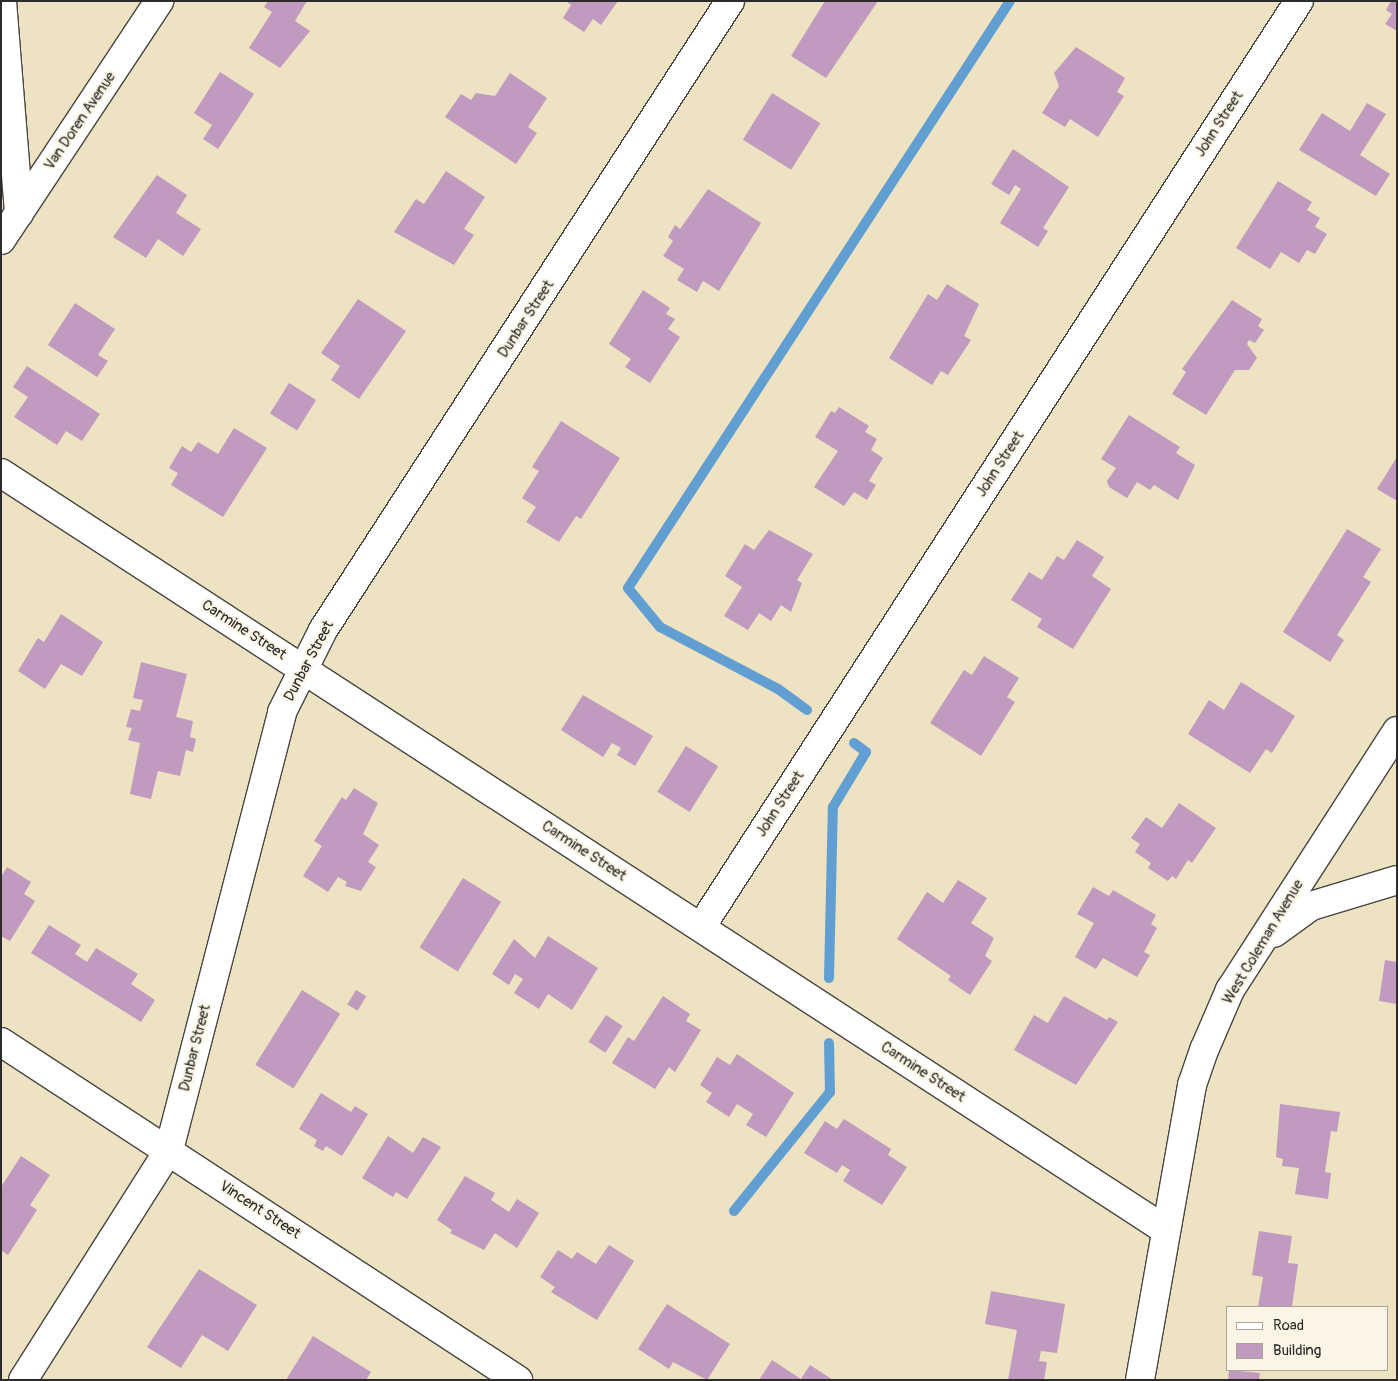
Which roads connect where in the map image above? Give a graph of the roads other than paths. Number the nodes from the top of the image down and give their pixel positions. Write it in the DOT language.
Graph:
graph roads {
  1 [pos="2,1"];
  2 [pos="159,1"];
  3 [pos="730,1"];
  4 [pos="1298,1"];
  5 [pos="19,213"];
  6 [pos="1,240"];
  7 [pos="1,473"];
  8 [pos="304,669"];
  9 [pos="1397,731"];
  10 [pos="1397,880"];
  11 [pos="701,927"];
  12 [pos="1255,950"];
  13 [pos="1,1042"];
  14 [pos="169,1150"];
  15 [pos="1166,1230"];
  16 [pos="23,1380"];
  17 [pos="518,1380"];
  18 [pos="1140,1380"];
  1 -- 5 [label="street"];
  2 -- 5 [label="street, Van Doren Avenue"];
  3 -- 8 [label="street, Dunbar Street"];
  4 -- 11 [label="street, John Street"];
  5 -- 6 [label="street, Van Doren Avenue"];
  7 -- 8 [label="street, Carmine Street"];
  8 -- 11 [label="street, Carmine Street"];
  8 -- 14 [label="street, Dunbar Street"];
  9 -- 12 [label="street, West Coleman Avenue"];
  10 -- 12 [label="street"];
  11 -- 15 [label="street, Carmine Street"];
  12 -- 15 [label="street, West Coleman Avenue"];
  13 -- 14 [label="street, Vincent Street"];
  14 -- 16 [label="street, Dunbar Street"];
  14 -- 17 [label="street, Vincent Street"];
  15 -- 18 [label="street, West Coleman Avenue"];
}
